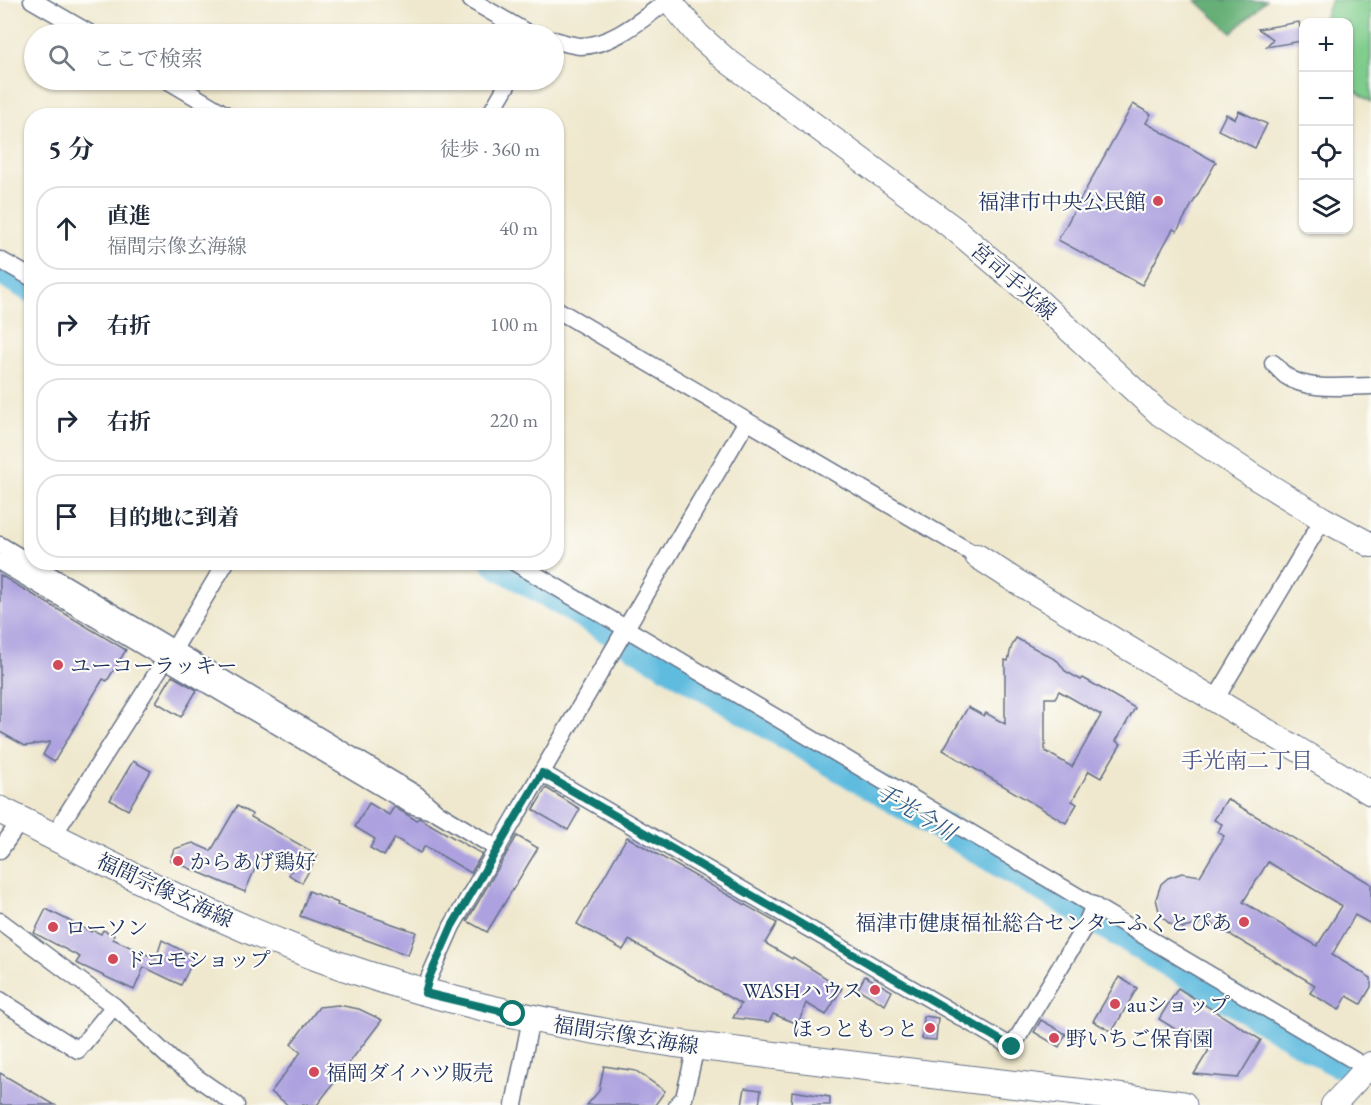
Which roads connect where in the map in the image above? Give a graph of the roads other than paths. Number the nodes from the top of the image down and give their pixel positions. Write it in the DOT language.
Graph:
graph roads {
  1 [pos="32,0"];
  2 [pos="471,0"];
  3 [pos="669,0"];
  4 [pos="74,24"];
  5 [pos="512,24"];
  6 [pos="564,42"];
  7 [pos="184,90"];
  8 [pos="504,90"];
  9 [pos="214,108"];
  10 [pos="494,108"];
  11 [pos="0,260"];
  12 [pos="24,274"];
  13 [pos="564,314"];
  14 [pos="1273,363"];
  15 [pos="1371,386"];
  16 [pos="747,422"];
  17 [pos="1323,519"];
  18 [pos="0,545"];
  19 [pos="1371,545"];
  20 [pos="977,556"];
  21 [pos="24,561"];
  22 [pos="0,562"];
  23 [pos="39,570"];
  24 [pos="221,570"];
  25 [pos="526,570"];
  26 [pos="623,634"];
  27 [pos="170,655"];
  28 [pos="1215,700"];
  29 [pos="542,773"];
  30 [pos="1371,793"];
  31 [pos="11,815"];
  32 [pos="53,836"];
  33 [pos="498,849"];
  34 [pos="0,850"];
  35 [pos="1091,912"];
  36 [pos="0,921"];
  37 [pos="425,993"];
  38 [pos="0,1000"];
  39 [pos="114,1006"];
  40 [pos="531,1018"];
  41 [pos="696,1047"];
  42 [pos="1369,1066"];
  43 [pos="236,1105"];
  44 [pos="514,1105"];
  45 [pos="677,1105"];
  46 [pos="1183,1105"];
  47 [pos="1333,1105"];
  1 -- 4 [label="street"];
  2 -- 5 [label="street"];
  3 -- 6 [label="street"];
  3 -- 17 [label="main road, 宮司手光線"];
  7 -- 9 [label="street"];
  8 -- 10 [label="street"];
  11 -- 12 [label="street"];
  13 -- 16 [label="street"];
  14 -- 15 [label="street"];
  16 -- 20 [label="street"];
  16 -- 26 [label="street"];
  17 -- 19 [label="main road, 宮司手光線"];
  17 -- 28 [label="street"];
  18 -- 21 [label="street"];
  20 -- 28 [label="main road"];
  22 -- 27 [label="street"];
  23 -- 27 [label="street"];
  24 -- 27 [label="street"];
  25 -- 26 [label="street"];
  26 -- 29 [label="street"];
  26 -- 35 [label="street"];
  27 -- 32 [label="street"];
  27 -- 33 [label="street"];
  28 -- 30 [label="main road"];
  29 -- 33 [label="street"];
  29 -- 35 [label="street"];
  31 -- 32 [label="main road, 福間宗像玄海線"];
  31 -- 34 [label="street"];
  32 -- 37 [label="main road, 福間宗像玄海線"];
  33 -- 37 [label="street"];
  35 -- 42 [label="street"];
  36 -- 39 [label="street"];
  37 -- 40 [label="main road, 福間宗像玄海線"];
  38 -- 39 [label="street"];
  39 -- 43 [label="street"];
  40 -- 41 [label="main road, 福間宗像玄海線"];
  40 -- 44 [label="street"];
  41 -- 45 [label="street"];
  41 -- 46 [label="main road, 福間宗像玄海線"];
  42 -- 47 [label="main road"];
}
